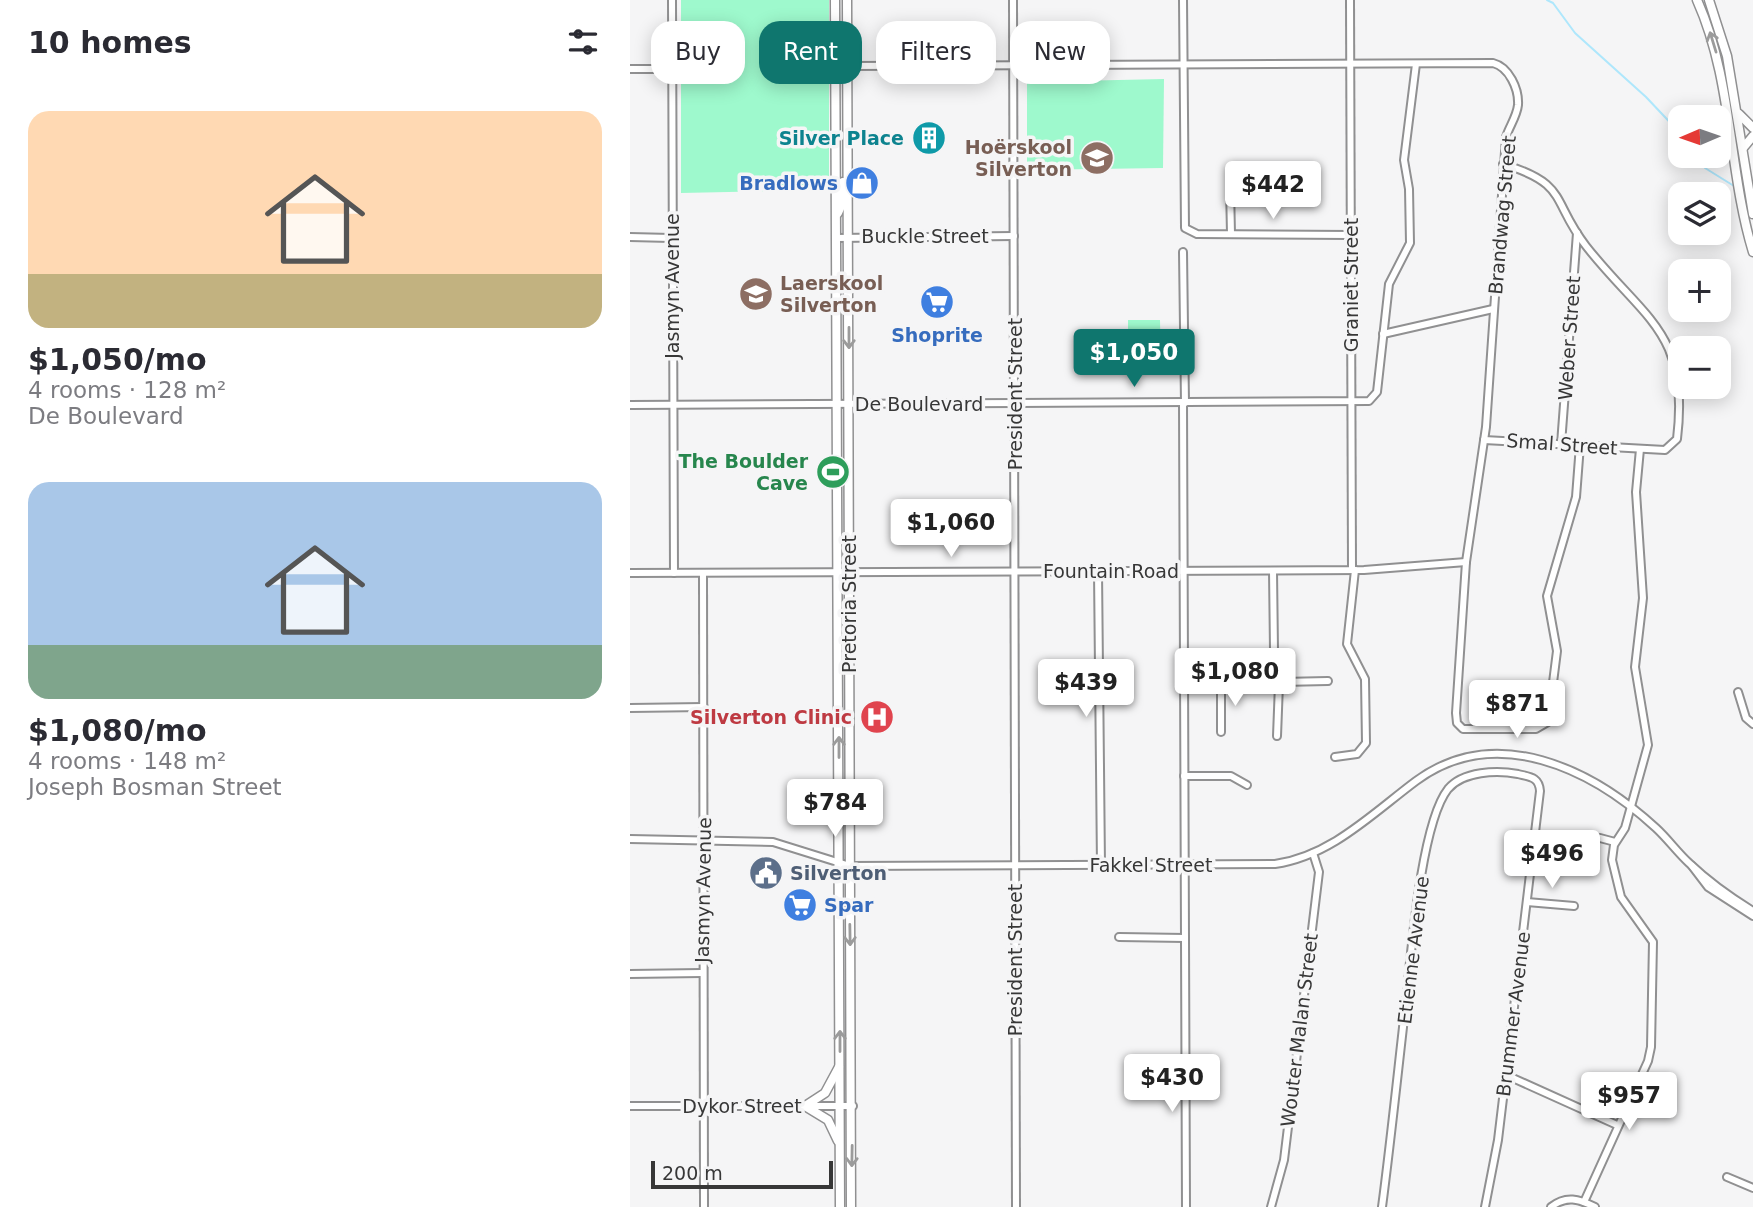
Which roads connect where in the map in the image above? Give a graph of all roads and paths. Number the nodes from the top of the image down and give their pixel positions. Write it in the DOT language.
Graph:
graph roads {
  1 [pos="672,0"];
  2 [pos="835,0"];
  3 [pos="848,0"];
  4 [pos="1013,0"];
  5 [pos="1182,0"];
  6 [pos="1350,0"];
  7 [pos="1698,0"];
  8 [pos="1709,0"];
  9 [pos="672,21"];
  10 [pos="848,21"];
  11 [pos="1013,21"];
  12 [pos="1182,65"];
  13 [pos="1350,65"];
  14 [pos="1416,65"];
  15 [pos="862,66"];
  16 [pos="1110,66"];
  17 [pos="1010,67"];
  18 [pos="630,69"];
  19 [pos="651,69"];
  20 [pos="671,84"];
  21 [pos="848,84"];
  22 [pos="1013,84"];
  23 [pos="1736,105"];
  24 [pos="848,117"];
  25 [pos="1753,129"];
  26 [pos="1735,132"];
  27 [pos="1753,136"];
  28 [pos="1743,148"];
  29 [pos="1503,164"];
  30 [pos="1230,187"];
  31 [pos="1753,212"];
  32 [pos="836,215"];
  33 [pos="1577,232"];
  34 [pos="1231,234"];
  35 [pos="1351,235"];
  36 [pos="1014,236"];
  37 [pos="630,237"];
  38 [pos="671,237"];
  39 [pos="836,237"];
  40 [pos="848,237"];
  41 [pos="1183,252"];
  42 [pos="1753,252"];
  43 [pos="1493,309"];
  44 [pos="1383,334"];
  45 [pos="1352,402"];
  46 [pos="1015,403"];
  47 [pos="1184,403"];
  48 [pos="839,404"];
  49 [pos="630,405"];
  50 [pos="673,405"];
  51 [pos="849,405"];
  52 [pos="1484,440"];
  53 [pos="1561,444"];
  54 [pos="1580,445"];
  55 [pos="1640,449"];
  56 [pos="1466,562"];
  57 [pos="1354,570"];
  58 [pos="1098,571"];
  59 [pos="1184,571"];
  60 [pos="1273,571"];
  61 [pos="838,572"];
  62 [pos="1015,572"];
  63 [pos="630,573"];
  64 [pos="674,573"];
  65 [pos="848,573"];
  66 [pos="703,574"];
  67 [pos="1274,651"];
  68 [pos="1328,681"];
  69 [pos="1184,684"];
  70 [pos="1221,684"];
  71 [pos="1279,684"];
  72 [pos="1738,692"];
  73 [pos="630,708"];
  74 [pos="704,708"];
  75 [pos="1753,723"];
  76 [pos="1221,732"];
  77 [pos="1277,736"];
  78 [pos="1335,757"];
  79 [pos="1184,776"];
  80 [pos="1536,780"];
  81 [pos="1247,785"];
  82 [pos="1630,808"];
  83 [pos="1535,835"];
  84 [pos="630,839"];
  85 [pos="704,839"];
  86 [pos="1615,842"];
  87 [pos="1313,853"];
  88 [pos="839,864"];
  89 [pos="1185,865"];
  90 [pos="850,866"];
  91 [pos="1015,866"];
  92 [pos="1101,866"];
  93 [pos="1527,902"];
  94 [pos="1574,906"];
  95 [pos="1752,910"];
  96 [pos="1119,937"];
  97 [pos="1185,938"];
  98 [pos="702,973"];
  99 [pos="630,974"];
  100 [pos="840,1065"];
  101 [pos="1506,1075"];
  102 [pos="704,1105"];
  103 [pos="840,1105"];
  104 [pos="630,1106"];
  105 [pos="805,1106"];
  106 [pos="853,1106"];
  107 [pos="1617,1125"];
  108 [pos="840,1147"];
  109 [pos="1727,1177"];
  110 [pos="1753,1188"];
  111 [pos="1584,1202"];
  112 [pos="704,1207"];
  113 [pos="840,1207"];
  114 [pos="851,1207"];
  115 [pos="1016,1207"];
  116 [pos="1186,1207"];
  117 [pos="1271,1207"];
  118 [pos="1382,1207"];
  119 [pos="1485,1207"];
  120 [pos="1551,1207"];
  121 [pos="1595,1207"];
  1 -- 9 [label="street, Jasmyn Avenue"];
  2 -- 32 [label="main road, Pretoria Street"];
  3 -- 10 [label="main road, Pretoria Street"];
  4 -- 11 [label="street, President Street"];
  5 -- 12 [label="street"];
  6 -- 13 [label="street, Graniet Street"];
  26 -- 7 [label="main road, one-way"];
  8 -- 23 [label="main road"];
  12 -- 13 [label="street, Brandwag Street"];
  12 -- 16 [label="street, Brandwag Street"];
  12 -- 34 [label="street"];
  13 -- 14 [label="street, Brandwag Street"];
  13 -- 35 [label="street, Graniet Street"];
  14 -- 29 [label="street, Brandwag Street"];
  14 -- 44 [label="street"];
  15 -- 17 [label="street, Brandwag Street"];
  18 -- 19 [label="street"];
  20 -- 38 [label="street, Jasmyn Avenue"];
  21 -- 24 [label="main road, Pretoria Street"];
  22 -- 36 [label="street, President Street"];
  23 -- 25 [label="main road"];
  23 -- 26 [label="main road"];
  24 -- 32 [label="main road"];
  24 -- 40 [label="main road, Pretoria Street"];
  25 -- 26 [label="street"];
  26 -- 28 [label="main road"];
  26 -- 42 [label="main road"];
  27 -- 28 [label="main road"];
  28 -- 31 [label="main road"];
  29 -- 33 [label="street"];
  29 -- 43 [label="street, Brandwag Street"];
  30 -- 34 [label="street"];
  32 -- 39 [label="main road, Pretoria Street"];
  33 -- 53 [label="street, Weber Street"];
  33 -- 55 [label="street, Smal Street"];
  34 -- 35 [label="street"];
  35 -- 45 [label="street, Graniet Street"];
  36 -- 40 [label="street, Buckle Street"];
  36 -- 46 [label="street, President Street"];
  37 -- 38 [label="street"];
  38 -- 50 [label="street, Jasmyn Avenue"];
  39 -- 40 [label="street, Buckle Street"];
  39 -- 48 [label="main road, Pretoria Street"];
  40 -- 51 [label="main road, Pretoria Street, one-way"];
  41 -- 47 [label="street"];
  43 -- 44 [label="street"];
  43 -- 52 [label="street, Brandwag Street"];
  44 -- 45 [label="street, De Boulevard"];
  45 -- 47 [label="street, De Boulevard"];
  45 -- 57 [label="street, Graniet Street"];
  46 -- 47 [label="street, De Boulevard"];
  46 -- 51 [label="street, De Boulevard"];
  46 -- 62 [label="street, President Street"];
  47 -- 59 [label="street"];
  48 -- 50 [label="street, De Boulevard"];
  48 -- 51 [label="street, De Boulevard"];
  48 -- 61 [label="main road, Pretoria Street"];
  49 -- 50 [label="street, De Boulevard"];
  50 -- 64 [label="street, Jasmyn Avenue"];
  51 -- 65 [label="main road, Pretoria Street"];
  52 -- 53 [label="street, Smal Street"];
  52 -- 56 [label="street, Brandwag Street"];
  53 -- 54 [label="street, Smal Street"];
  54 -- 55 [label="street, Smal Street"];
  54 -- 56 [label="street, Brandwag Street"];
  55 -- 82 [label="street"];
  56 -- 57 [label="street, Fountain Road"];
  57 -- 60 [label="street, Fountain Road"];
  57 -- 78 [label="street, Graniet Street"];
  58 -- 59 [label="street, Fountain Road"];
  58 -- 62 [label="street, Fountain Road"];
  58 -- 92 [label="street"];
  59 -- 60 [label="street, Fountain Road"];
  59 -- 69 [label="street"];
  60 -- 67 [label="street"];
  61 -- 65 [label="street, Fountain Road"];
  61 -- 66 [label="street, Fountain Road"];
  88 -- 61 [label="main road, Pretoria Street, one-way"];
  62 -- 65 [label="street, Fountain Road"];
  62 -- 91 [label="street, President Street"];
  63 -- 64 [label="street, Fountain Road"];
  64 -- 66 [label="street, Fountain Road"];
  65 -- 90 [label="main road, Pretoria Street"];
  66 -- 74 [label="street, Jasmyn Avenue"];
  68 -- 71 [label="street"];
  69 -- 70 [label="street"];
  69 -- 79 [label="street"];
  70 -- 71 [label="street"];
  70 -- 76 [label="street"];
  71 -- 77 [label="street"];
  72 -- 75 [label="street"];
  73 -- 74 [label="street"];
  74 -- 85 [label="street, Jasmyn Avenue"];
  79 -- 81 [label="street"];
  79 -- 89 [label="street"];
  80 -- 83 [label="street, Brummer Avenue"];
  80 -- 118 [label="street, Etienne Avenue"];
  82 -- 86 [label="street"];
  82 -- 87 [label="street, Fakkel Street"];
  82 -- 95 [label="street, Fakkel Street"];
  83 -- 86 [label="street"];
  83 -- 93 [label="street, Brummer Avenue"];
  84 -- 85 [label="street, Fakkel Street"];
  85 -- 88 [label="street, Fakkel Street"];
  85 -- 98 [label="street, Jasmyn Avenue"];
  86 -- 107 [label="street"];
  87 -- 89 [label="street, Fakkel Street"];
  87 -- 117 [label="street, Wouter Malan Street"];
  88 -- 90 [label="street, Fakkel Street"];
  100 -- 88 [label="main road, Pretoria Street, one-way"];
  89 -- 92 [label="street, Fakkel Street"];
  89 -- 97 [label="street"];
  90 -- 91 [label="street, Fakkel Street"];
  90 -- 106 [label="main road, Pretoria Street, one-way"];
  91 -- 92 [label="street, Fakkel Street"];
  91 -- 115 [label="street, President Street"];
  93 -- 94 [label="street"];
  93 -- 101 [label="street, Brummer Avenue"];
  96 -- 97 [label="street"];
  97 -- 116 [label="street"];
  98 -- 99 [label="street"];
  98 -- 102 [label="street, Jasmyn Avenue"];
  100 -- 103 [label="main road, Pretoria Street"];
  100 -- 105 [label="main road"];
  101 -- 107 [label="street"];
  101 -- 119 [label="street, Brummer Avenue"];
  102 -- 104 [label="street, Dykor Street"];
  102 -- 105 [label="street, Dykor Street"];
  102 -- 112 [label="street, Jasmyn Avenue"];
  103 -- 105 [label="street, Dykor Street"];
  103 -- 106 [label="street, Dykor Street"];
  103 -- 108 [label="main road, Pretoria Street"];
  105 -- 108 [label="main road"];
  106 -- 114 [label="main road, Pretoria Street, one-way"];
  107 -- 111 [label="street"];
  108 -- 113 [label="main road, Pretoria Street"];
  109 -- 110 [label="street"];
  111 -- 120 [label="street"];
  111 -- 121 [label="street"];
}
